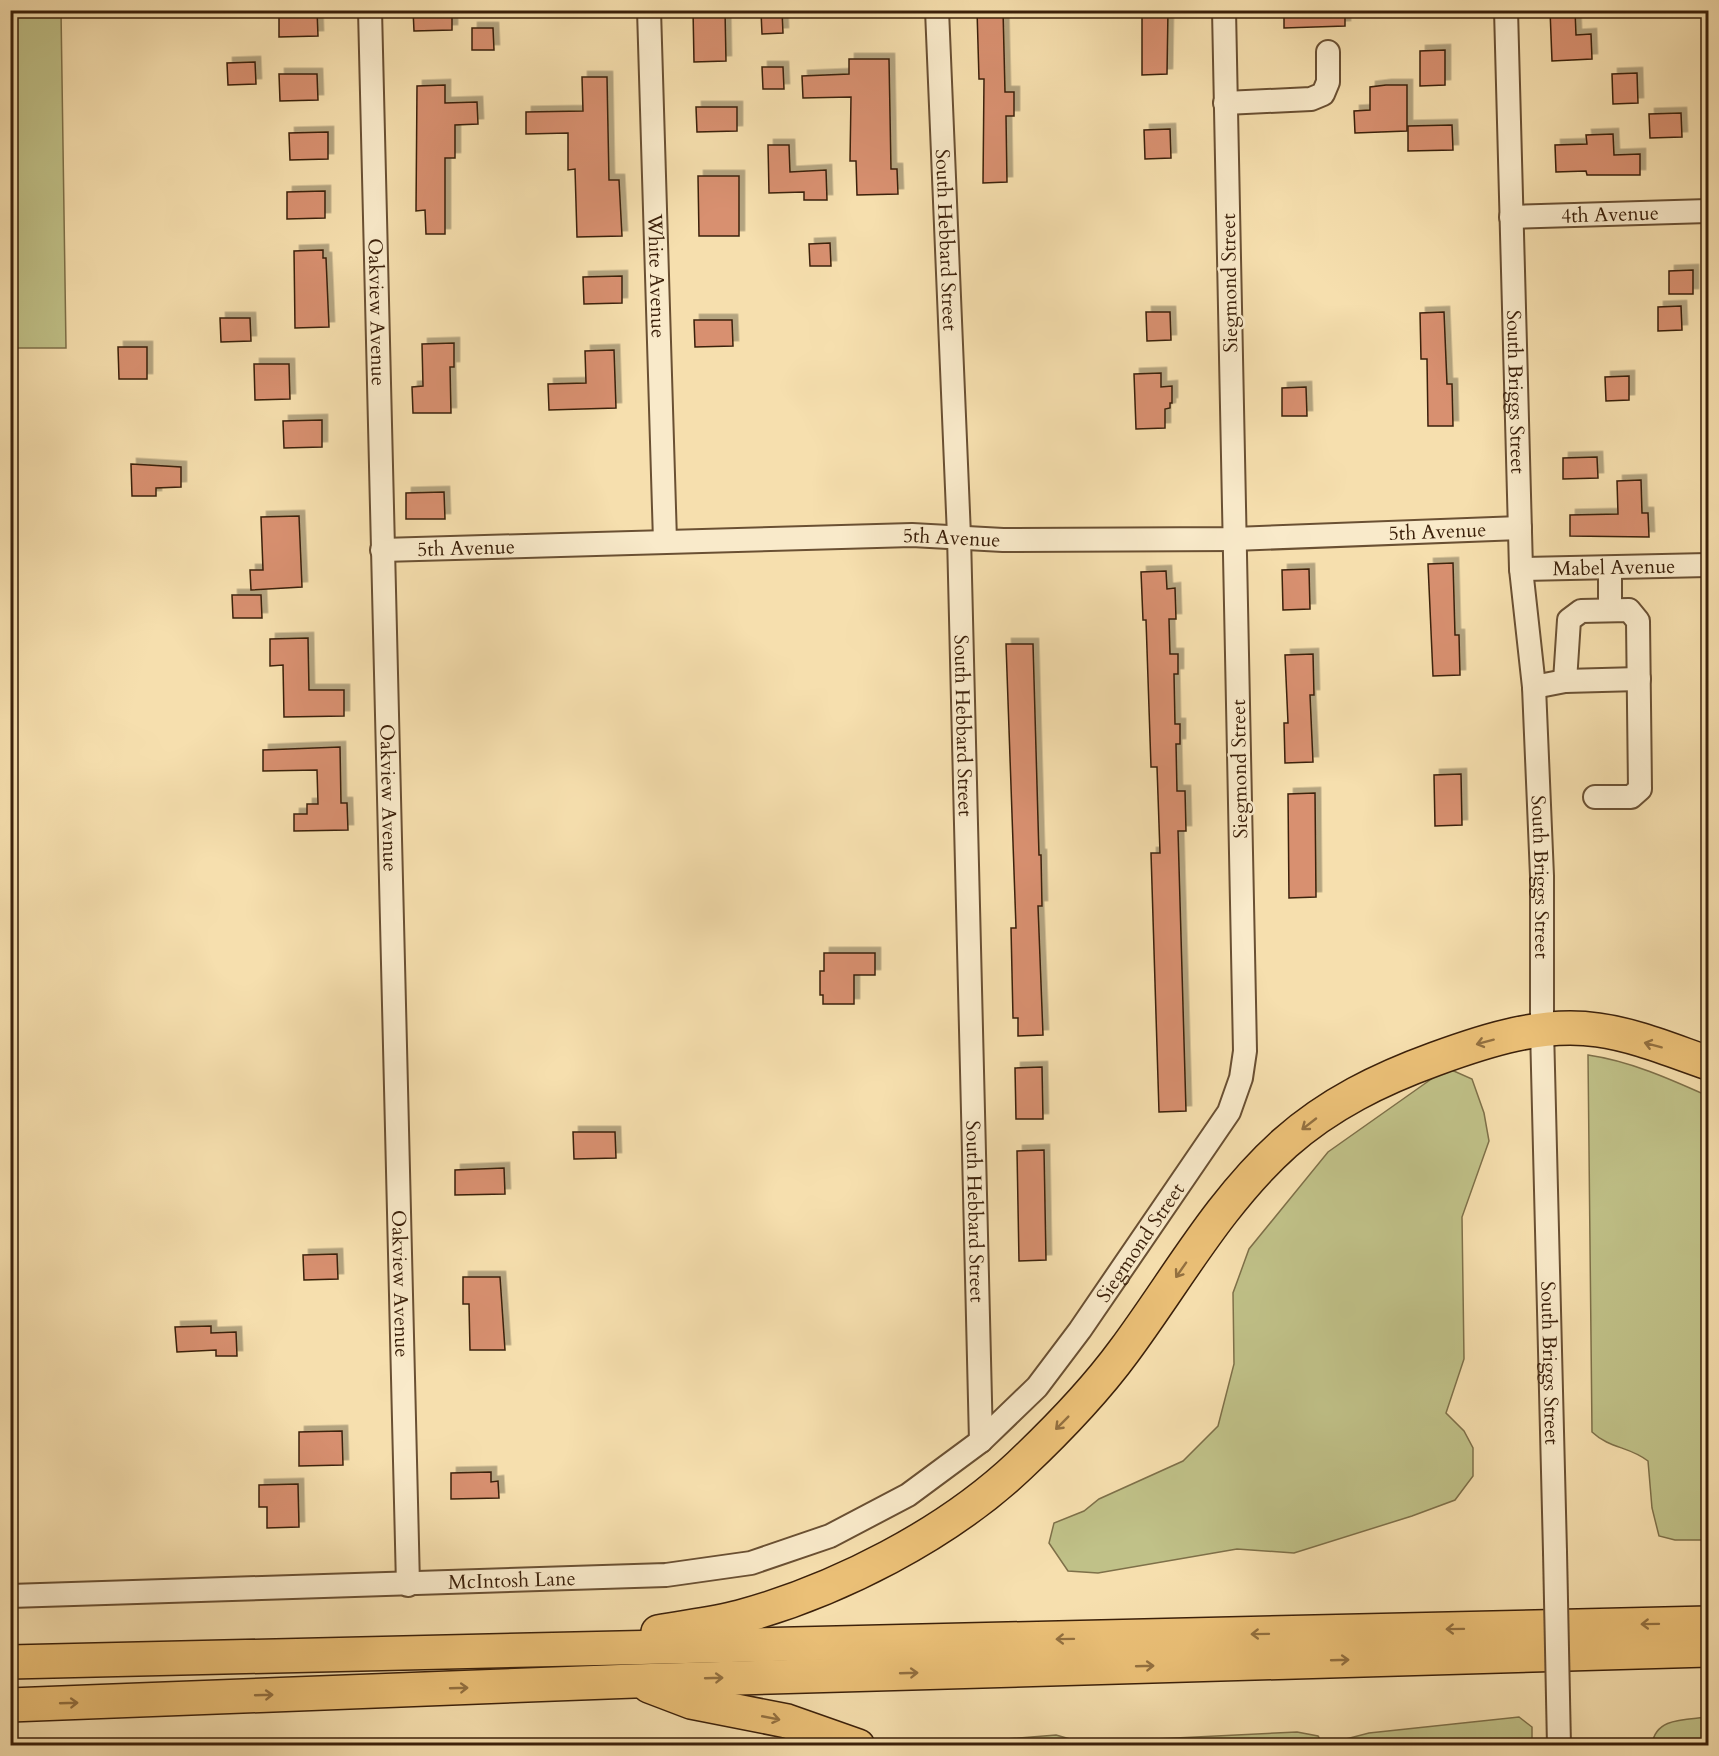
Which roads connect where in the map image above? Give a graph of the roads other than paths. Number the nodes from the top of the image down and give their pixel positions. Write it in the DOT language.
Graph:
graph roads {
  1 [pos="370,10"];
  2 [pos="649,10"];
  3 [pos="937,10"];
  4 [pos="1224,10"];
  5 [pos="1506,10"];
  6 [pos="1328,52"];
  7 [pos="1225,103"];
  8 [pos="1708,211"];
  9 [pos="1511,217"];
  10 [pos="1520,528"];
  11 [pos="959,536"];
  12 [pos="1234,539"];
  13 [pos="665,541"];
  14 [pos="382,550"];
  15 [pos="1708,565"];
  16 [pos="1610,568"];
  17 [pos="1521,569"];
  18 [pos="1610,610"];
  19 [pos="1639,679"];
  20 [pos="1565,681"];
  21 [pos="1534,687"];
  22 [pos="1595,797"];
  23 [pos="1542,1029"];
  24 [pos="1708,1063"];
  25 [pos="981,1441"];
  26 [pos="408,1585"];
  27 [pos="10,1596"];
  28 [pos="1708,1623"];
  29 [pos="1708,1650"];
  30 [pos="538,1651"];
  31 [pos="10,1662"];
  32 [pos="634,1681"];
  33 [pos="10,1705"];
  34 [pos="858,1746"];
  35 [pos="1559,1746"];
  1 -- 14 [label="street, Oakview Avenue"];
  2 -- 13 [label="street, White Avenue"];
  3 -- 11 [label="street, South Hebbard Street"];
  4 -- 7 [label="street, Siegmond Street"];
  5 -- 9 [label="street, South Briggs Street"];
  6 -- 7 [label="street"];
  7 -- 12 [label="street, Siegmond Street"];
  8 -- 9 [label="street, 4th Avenue"];
  9 -- 10 [label="street, South Briggs Street"];
  10 -- 12 [label="street, 5th Avenue"];
  10 -- 17 [label="street, South Briggs Street"];
  11 -- 12 [label="street, 5th Avenue"];
  11 -- 13 [label="street, 5th Avenue"];
  11 -- 25 [label="street, South Hebbard Street"];
  12 -- 25 [label="street, Siegmond Street"];
  13 -- 14 [label="street, 5th Avenue"];
  14 -- 26 [label="street, Oakview Avenue"];
  15 -- 16 [label="street, Mabel Avenue"];
  16 -- 17 [label="street, Mabel Avenue"];
  16 -- 18 [label="street"];
  17 -- 21 [label="street, South Briggs Street"];
  18 -- 19 [label="street"];
  18 -- 20 [label="street"];
  19 -- 20 [label="street"];
  19 -- 22 [label="street"];
  20 -- 21 [label="street"];
  21 -- 23 [label="street, South Briggs Street"];
  24 -- 23 [label="highway, one-way"];
  23 -- 30 [label="highway, one-way"];
  23 -- 35 [label="street, South Briggs Street, bridge"];
  25 -- 26 [label="street, McIntosh Lane"];
  26 -- 27 [label="street, McIntosh Lane"];
  28 -- 30 [label="highway, one-way"];
  32 -- 29 [label="highway, one-way"];
  30 -- 31 [label="highway"];
  33 -- 32 [label="highway, one-way"];
  32 -- 34 [label="highway, one-way"];
}
